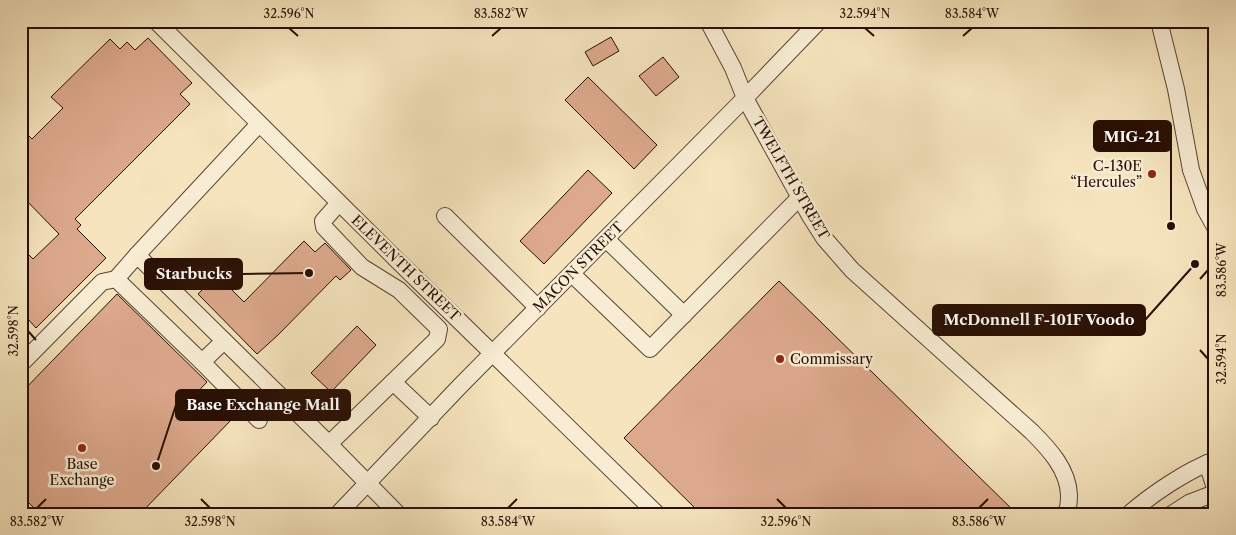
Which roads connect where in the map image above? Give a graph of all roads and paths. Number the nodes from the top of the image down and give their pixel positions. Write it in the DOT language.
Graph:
graph roads {
  1 [pos="156,21"];
  2 [pos="708,21"];
  3 [pos="819,21"];
  4 [pos="1159,21"];
  5 [pos="745,98"];
  6 [pos="259,124"];
  7 [pos="800,197"];
  8 [pos="339,203"];
  9 [pos="445,216"];
  10 [pos="1215,226"];
  11 [pos="606,239"];
  12 [pos="137,255"];
  13 [pos="572,274"];
  14 [pos="116,278"];
  15 [pos="538,308"];
  16 [pos="684,315"];
  17 [pos="224,341"];
  18 [pos="493,354"];
  19 [pos="202,362"];
  20 [pos="21,364"];
  21 [pos="393,382"];
  22 [pos="431,418"];
  23 [pos="259,420"];
  24 [pos="329,444"];
  25 [pos="1211,461"];
  26 [pos="368,482"];
  27 [pos="1215,488"];
  28 [pos="1215,493"];
  29 [pos="338,514"];
  30 [pos="398,514"];
  31 [pos="657,514"];
  32 [pos="1066,514"];
  33 [pos="1129,514"];
  34 [pos="1172,514"];
  1 -- 6 [label="street, ELEVENTH STREET"];
  2 -- 5 [label="street, TWELFTH STREET"];
  3 -- 5 [label="street, MACON STREET"];
  4 -- 10 [label="street"];
  5 -- 7 [label="street, TWELFTH STREET"];
  5 -- 11 [label="street, MACON STREET"];
  6 -- 8 [label="street, ELEVENTH STREET"];
  6 -- 12 [label="street"];
  7 -- 16 [label="street"];
  7 -- 32 [label="street, TWELFTH STREET"];
  8 -- 18 [label="street, ELEVENTH STREET"];
  8 -- 21 [label="street"];
  9 -- 15 [label="street"];
  11 -- 13 [label="street, MACON STREET"];
  11 -- 16 [label="street"];
  12 -- 14 [label="street"];
  12 -- 17 [label="street"];
  13 -- 15 [label="street, MACON STREET"];
  13 -- 16 [label="street"];
  14 -- 19 [label="street"];
  14 -- 20 [label="street"];
  15 -- 18 [label="street, MACON STREET"];
  17 -- 19 [label="street"];
  17 -- 24 [label="street"];
  18 -- 22 [label="street, MACON STREET"];
  18 -- 31 [label="street, ELEVENTH STREET"];
  19 -- 23 [label="street"];
  21 -- 22 [label="street"];
  21 -- 24 [label="street"];
  22 -- 26 [label="street, MACON STREET"];
  24 -- 26 [label="street"];
  25 -- 27 [label="street"];
  25 -- 33 [label="street"];
  26 -- 29 [label="street, MACON STREET"];
  26 -- 30 [label="street"];
  28 -- 34 [label="street"];
}
